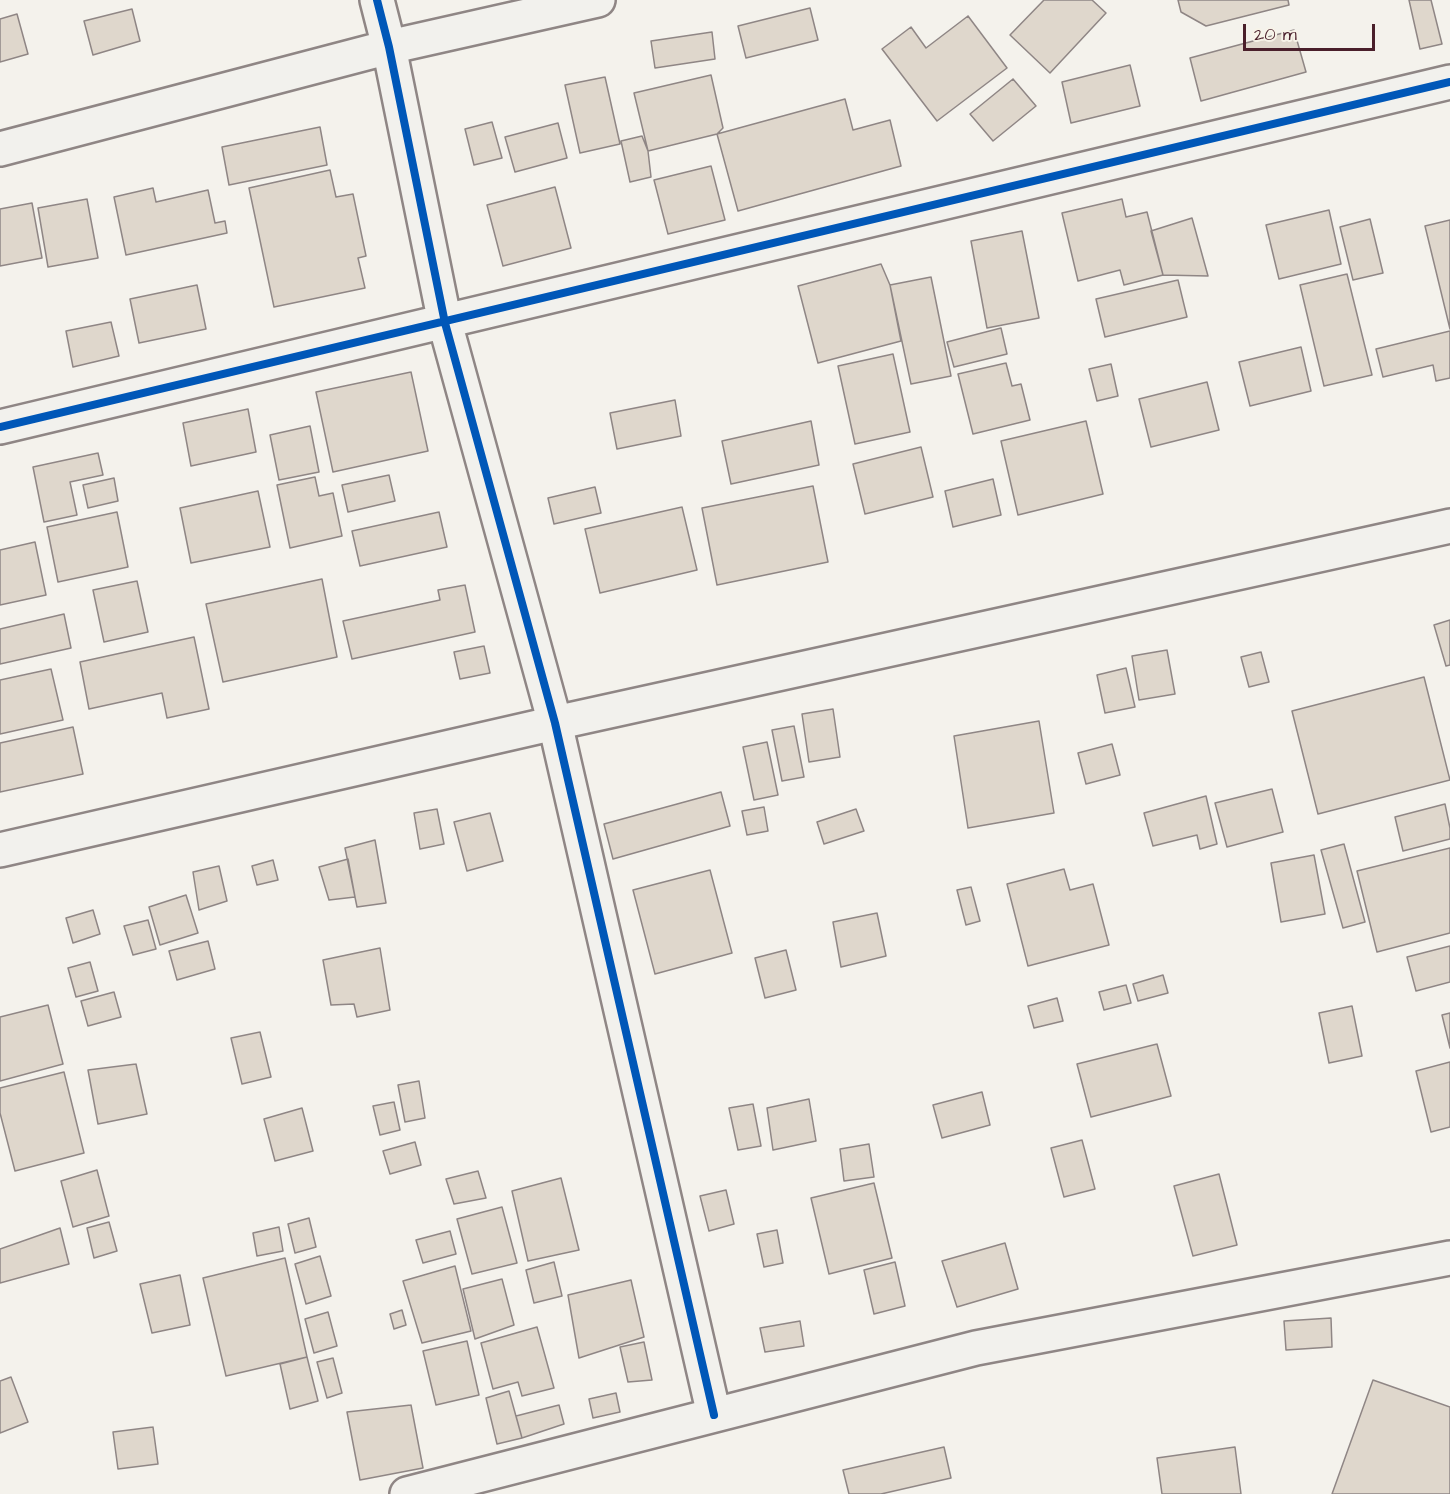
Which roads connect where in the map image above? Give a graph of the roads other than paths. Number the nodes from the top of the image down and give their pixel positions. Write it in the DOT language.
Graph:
graph roads {
  1 [pos="377,0"];
  2 [pos="598,0"];
  3 [pos="389,47"];
  4 [pos="1450,82"];
  5 [pos="0,149"];
  6 [pos="445,322"];
  7 [pos="0,427"];
  8 [pos="1450,526"];
  9 [pos="555,723"];
  10 [pos="0,850"];
  11 [pos="1450,1258"];
  12 [pos="714,1415"];
  13 [pos="407,1494"];
  1 -- 3 [label="street"];
  2 -- 3 [label="street"];
  3 -- 5 [label="street"];
  3 -- 6 [label="street"];
  4 -- 6 [label="street"];
  6 -- 7 [label="street"];
  6 -- 9 [label="street"];
  8 -- 9 [label="street"];
  9 -- 10 [label="street"];
  9 -- 12 [label="street"];
  11 -- 12 [label="street"];
  12 -- 13 [label="street"];
}
